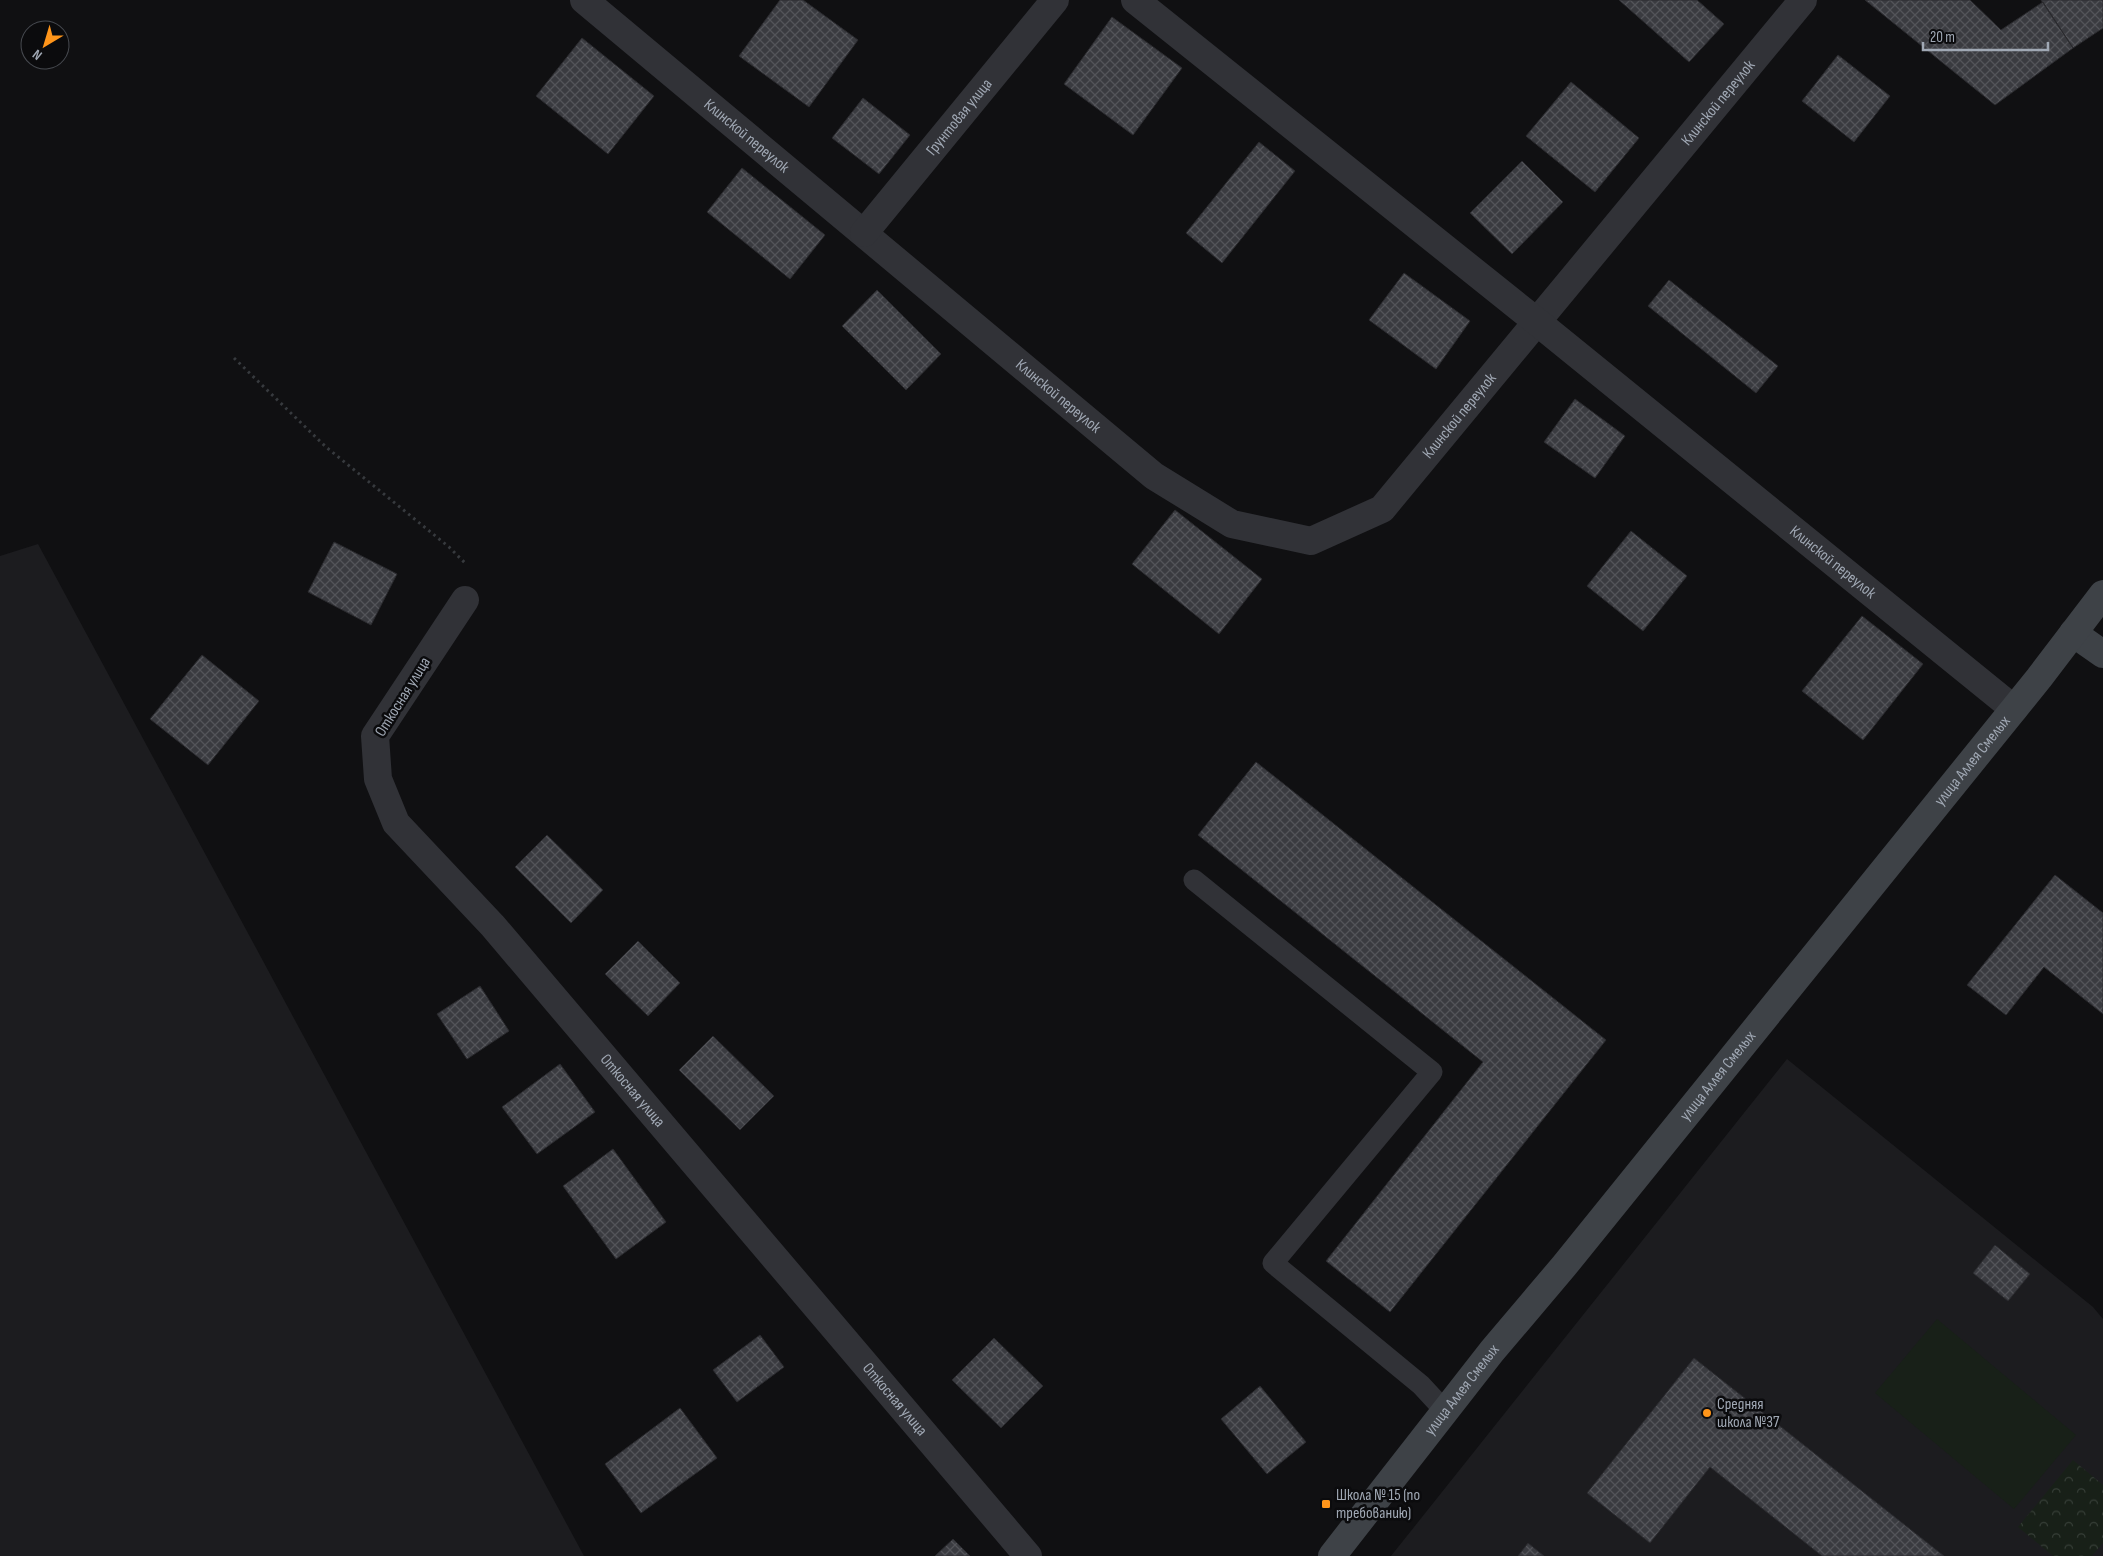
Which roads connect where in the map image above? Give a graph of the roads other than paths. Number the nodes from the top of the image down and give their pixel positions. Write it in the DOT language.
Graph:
graph roads {
  1 [pos="584,0"];
  2 [pos="1055,0"];
  3 [pos="1135,0"];
  4 [pos="1803,0"];
  5 [pos="864,233"];
  6 [pos="1536,321"];
  7 [pos="2103,594"];
  8 [pos="465,600"];
  9 [pos="2073,633"];
  10 [pos="2103,654"];
  11 [pos="2014,709"];
  12 [pos="1194,880"];
  13 [pos="1445,1411"];
  14 [pos="1028,1556"];
  15 [pos="1332,1556"];
  1 -- 5 [label="street, Клинской переулок"];
  2 -- 5 [label="street, Грунтовая улица"];
  3 -- 6 [label="street, Клинской переулок"];
  4 -- 6 [label="street, Клинской переулок"];
  5 -- 6 [label="street, Клинской переулок"];
  6 -- 11 [label="street, Клинской переулок"];
  7 -- 9 [label="main road, улица Аллея Смелых"];
  8 -- 14 [label="street, Откосная улица"];
  9 -- 10 [label="main road"];
  9 -- 11 [label="main road, улица Аллея Смелых"];
  11 -- 13 [label="main road, улица Аллея Смелых"];
  12 -- 13 [label="lane"];
  13 -- 15 [label="main road, улица Аллея Смелых"];
}
